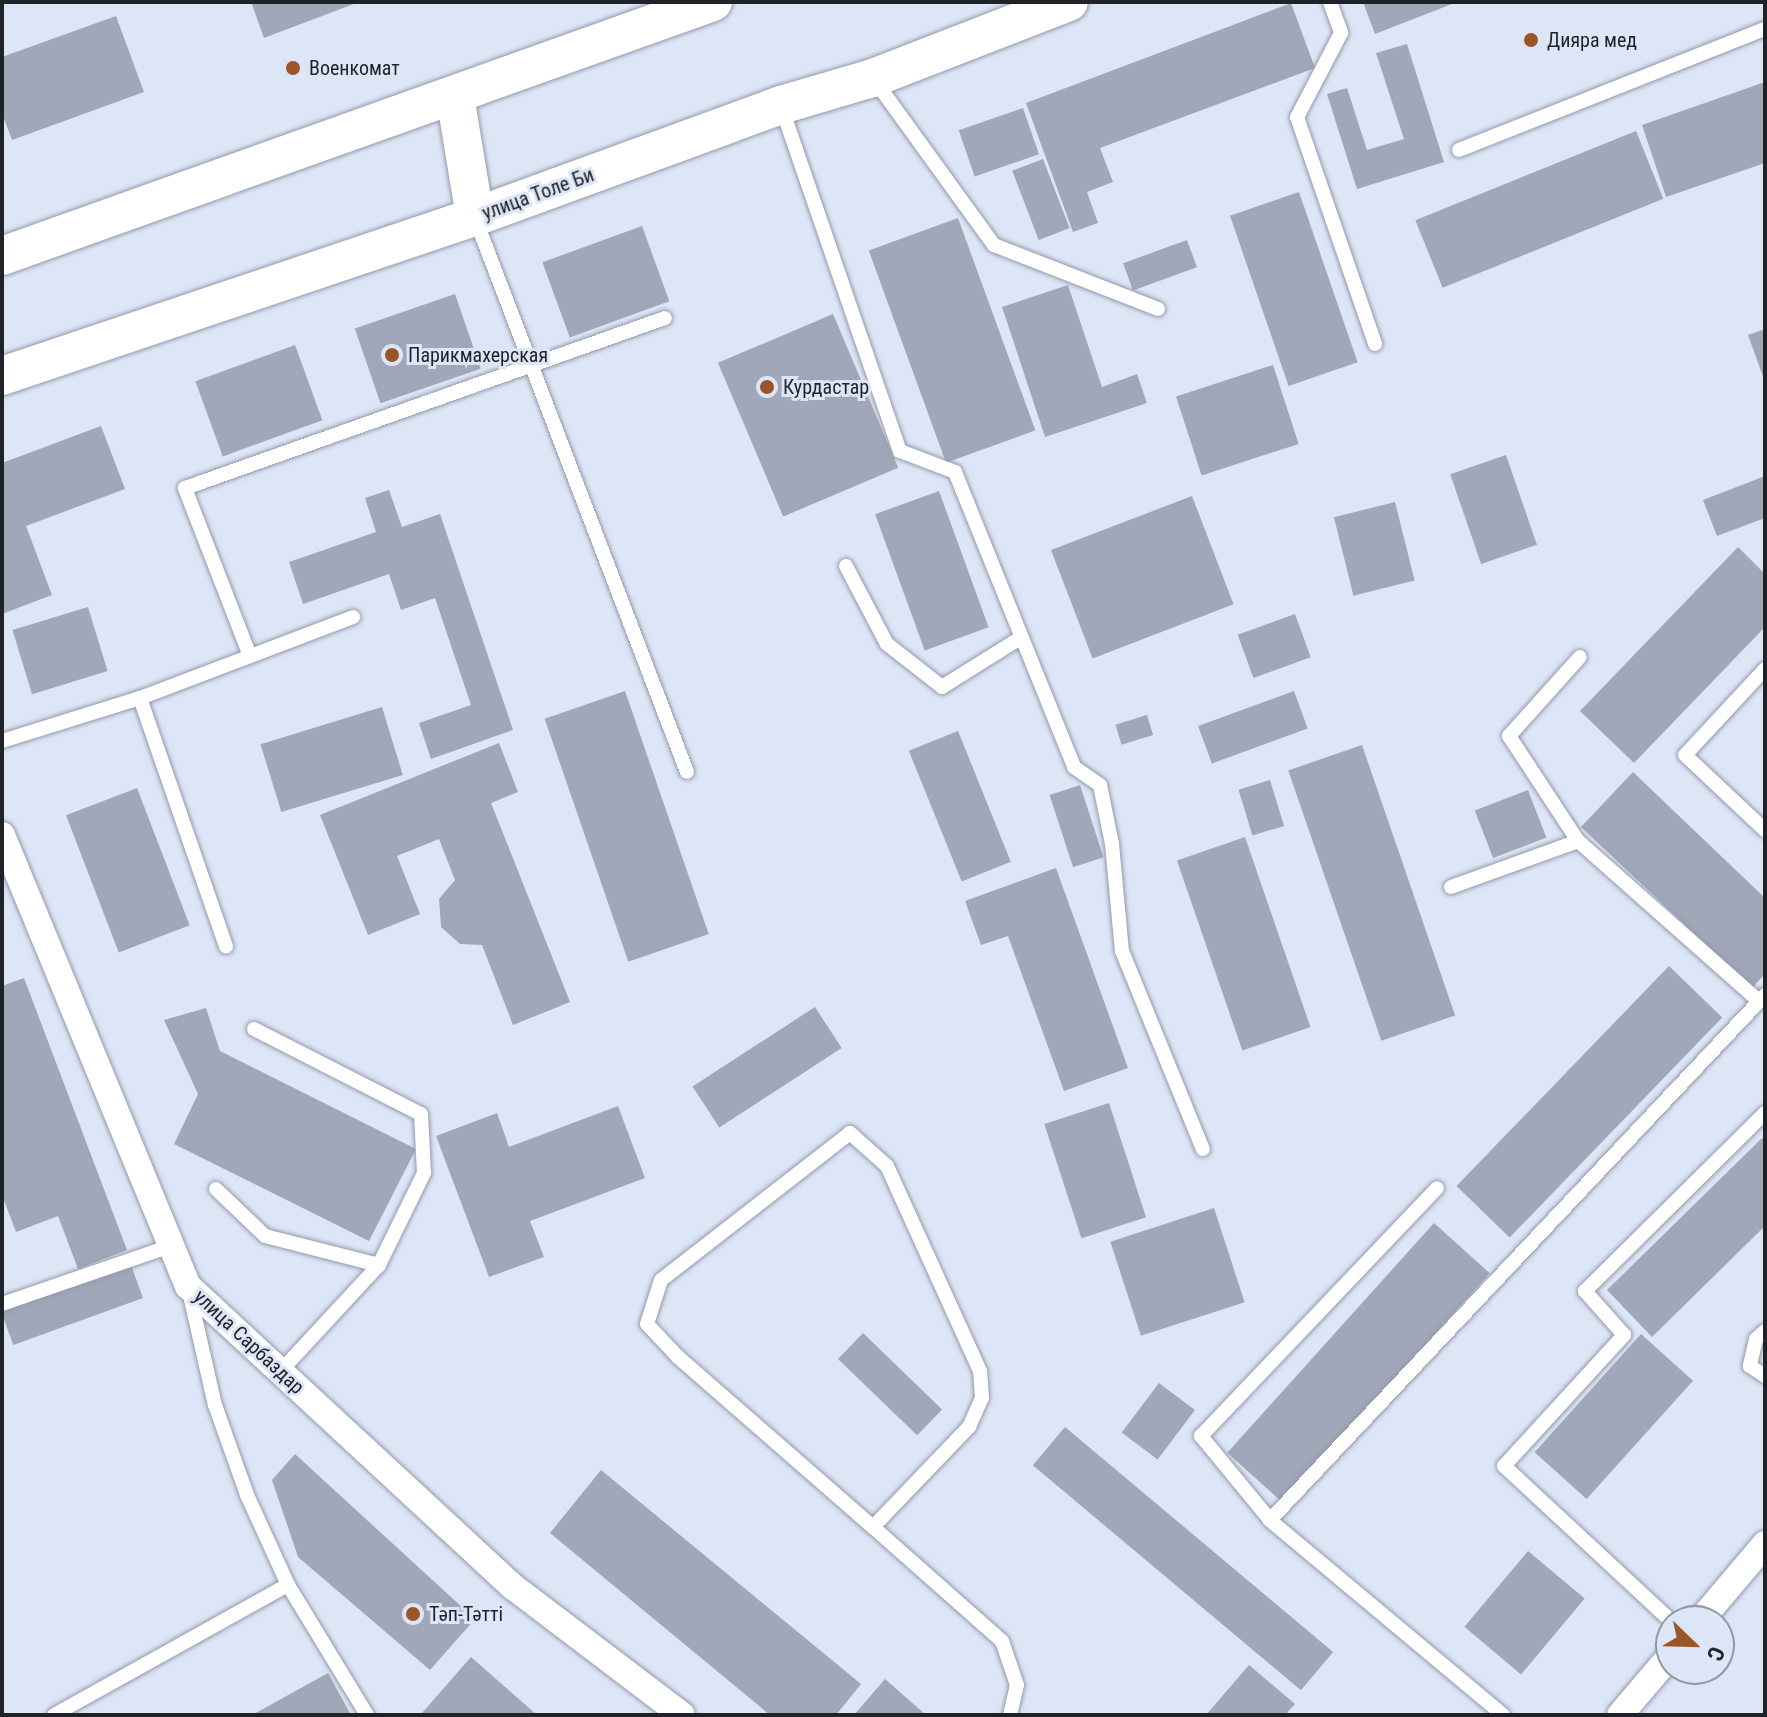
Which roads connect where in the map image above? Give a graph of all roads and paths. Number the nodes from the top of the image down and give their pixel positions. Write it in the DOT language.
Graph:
graph roads {
  1 [pos="713,2"];
  2 [pos="1069,2"];
  3 [pos="1330,2"];
  4 [pos="1765,29"];
  5 [pos="873,78"];
  6 [pos="455,96"];
  7 [pos="781,105"];
  8 [pos="1459,150"];
  9 [pos="475,217"];
  10 [pos="4,250"];
  11 [pos="1158,309"];
  12 [pos="665,318"];
  13 [pos="1375,344"];
  14 [pos="532,367"];
  15 [pos="2,376"];
  16 [pos="846,566"];
  17 [pos="353,617"];
  18 [pos="1022,637"];
  19 [pos="250,656"];
  20 [pos="1580,657"];
  21 [pos="1765,669"];
  22 [pos="140,698"];
  23 [pos="2,741"];
  24 [pos="687,772"];
  25 [pos="1765,830"];
  26 [pos="2,835"];
  27 [pos="1578,841"];
  28 [pos="1451,887"];
  29 [pos="226,947"];
  30 [pos="1762,998"];
  31 [pos="254,1029"];
  32 [pos="1765,1113"];
  33 [pos="1203,1149"];
  34 [pos="1437,1188"];
  35 [pos="216,1189"];
  36 [pos="170,1246"];
  37 [pos="379,1265"];
  38 [pos="188,1286"];
  39 [pos="2,1304"];
  40 [pos="1765,1331"];
  41 [pos="281,1371"];
  42 [pos="1765,1376"];
  43 [pos="1270,1520"];
  44 [pos="873,1527"];
  45 [pos="1765,1544"];
  46 [pos="288,1585"];
  47 [pos="1714,1605"];
  48 [pos="1655,1606"];
  49 [pos="1655,1674"];
  50 [pos="54,1715"];
  51 [pos="367,1715"];
  52 [pos="682,1715"];
  53 [pos="1010,1715"];
  54 [pos="1503,1715"];
  55 [pos="1620,1715"];
  1 -- 6 [label="main road"];
  2 -- 5 [label="main road, улица Толе Би"];
  3 -- 13 [label="lane"];
  4 -- 8 [label="lane"];
  5 -- 7 [label="main road, улица Толе Би"];
  5 -- 11 [label="lane"];
  6 -- 9 [label="main road"];
  6 -- 10 [label="main road"];
  7 -- 9 [label="main road, улица Толе Би"];
  7 -- 18 [label="lane"];
  9 -- 14 [label="lane"];
  9 -- 15 [label="main road, улица Толе Би"];
  12 -- 14 [label="lane"];
  14 -- 19 [label="lane"];
  14 -- 24 [label="lane"];
  16 -- 18 [label="lane"];
  17 -- 19 [label="lane"];
  18 -- 33 [label="lane"];
  19 -- 22 [label="lane"];
  20 -- 27 [label="lane"];
  21 -- 25 [label="lane"];
  22 -- 23 [label="lane"];
  22 -- 29 [label="lane"];
  26 -- 36 [label="street, улица Сарбаздар"];
  27 -- 28 [label="lane"];
  27 -- 30 [label="lane"];
  30 -- 43 [label="lane"];
  31 -- 37 [label="lane"];
  32 -- 48 [label="lane"];
  34 -- 43 [label="lane"];
  35 -- 37 [label="lane"];
  36 -- 38 [label="street, улица Сарбаздар"];
  36 -- 39 [label="lane"];
  37 -- 41 [label="lane"];
  38 -- 41 [label="street, улица Сарбаздар"];
  38 -- 46 [label="lane"];
  40 -- 42 [label="lane"];
  41 -- 52 [label="street, улица Сарбаздар"];
  43 -- 54 [label="lane"];
  44 -- 44 [label="lane"];
  44 -- 53 [label="lane"];
  45 -- 47 [label="street"];
  46 -- 50 [label="lane"];
  46 -- 51 [label="lane"];
  49 -- 55 [label="street"];
}
